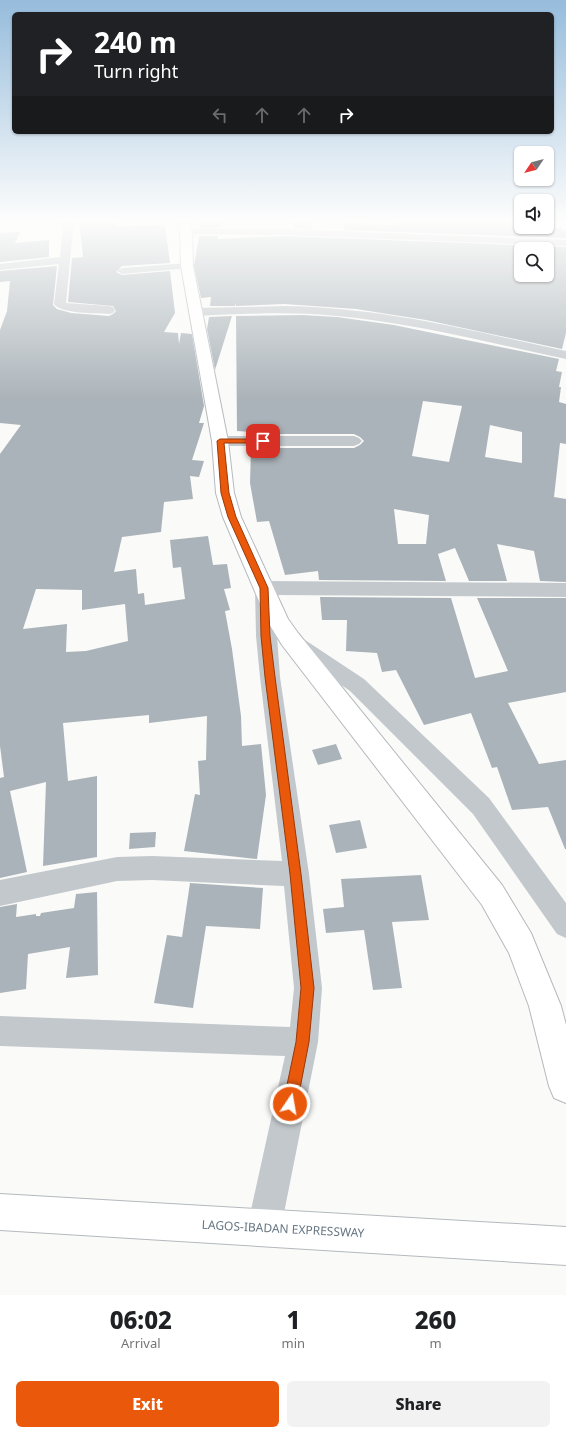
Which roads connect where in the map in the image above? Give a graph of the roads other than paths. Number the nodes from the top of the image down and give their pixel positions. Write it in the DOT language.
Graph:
graph roads {
  1 [pos="63,280"];
  2 [pos="190,280"];
  3 [pos="109,310"];
  4 [pos="195,312"];
  5 [pos="566,355"];
  6 [pos="220,441"];
  7 [pos="354,441"];
  8 [pos="264,588"];
  9 [pos="566,590"];
  10 [pos="290,639"];
  11 [pos="296,874"];
  12 [pos="0,893"];
  13 [pos="566,925"];
  14 [pos="0,1031"];
  15 [pos="303,1042"];
  16 [pos="566,1086"];
  17 [pos="0,1212"];
  18 [pos="264,1228"];
  19 [pos="566,1246"];
  1 -- 3 [label="street"];
  2 -- 4 [label="main road"];
  4 -- 5 [label="street"];
  4 -- 6 [label="main road"];
  6 -- 7 [label="street"];
  6 -- 8 [label="main road"];
  8 -- 9 [label="street"];
  8 -- 10 [label="main road"];
  8 -- 11 [label="street"];
  10 -- 13 [label="street"];
  10 -- 16 [label="main road"];
  11 -- 12 [label="street"];
  11 -- 15 [label="street"];
  14 -- 15 [label="street"];
  15 -- 18 [label="street"];
  17 -- 18 [label="main road, LAGOS-IBADAN EXPRESSWAY"];
  18 -- 19 [label="main road, LAGOS-IBADAN EXPRESSWAY"];
}
